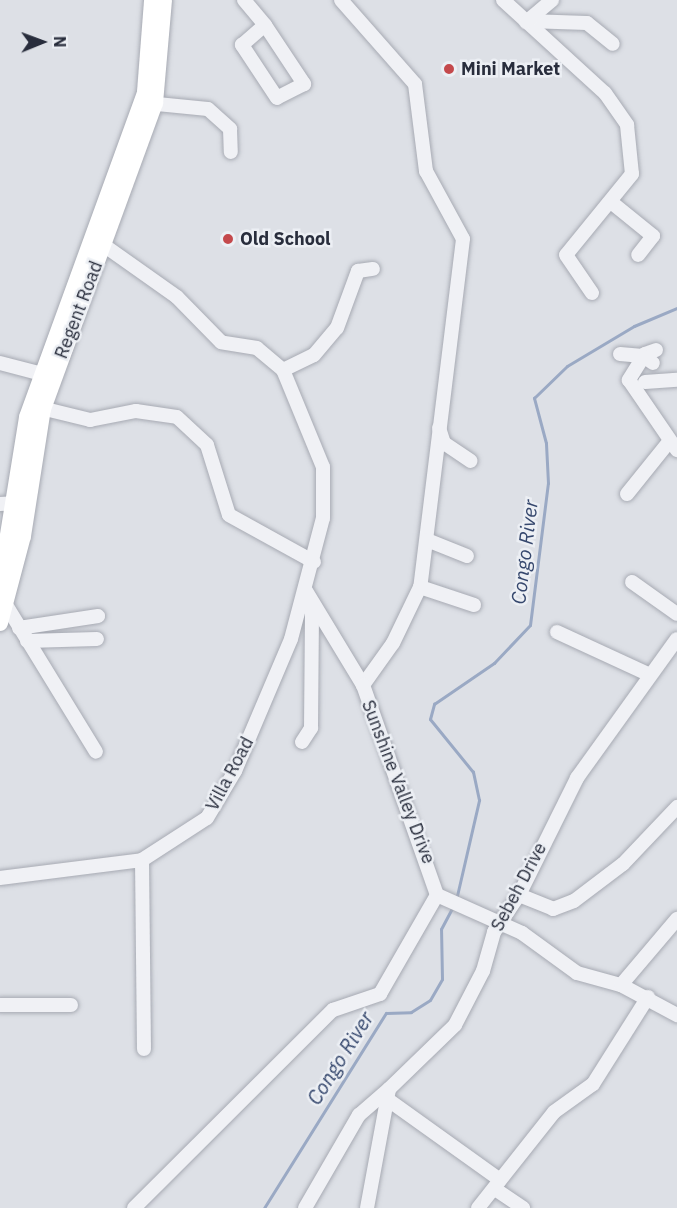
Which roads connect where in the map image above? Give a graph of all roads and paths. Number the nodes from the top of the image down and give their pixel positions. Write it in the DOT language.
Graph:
graph roads {
  1 [pos="152,0"];
  2 [pos="165,0"];
  3 [pos="244,0"];
  4 [pos="341,0"];
  5 [pos="503,0"];
  6 [pos="552,0"];
  7 [pos="526,21"];
  8 [pos="265,25"];
  9 [pos="613,44"];
  10 [pos="149,103"];
  11 [pos="231,152"];
  12 [pos="611,202"];
  13 [pos="99,241"];
  14 [pos="638,255"];
  15 [pos="373,268"];
  16 [pos="592,293"];
  17 [pos="620,354"];
  18 [pos="655,360"];
  19 [pos="0,363"];
  20 [pos="283,370"];
  21 [pos="47,375"];
  22 [pos="675,379"];
  23 [pos="645,382"];
  24 [pos="37,407"];
  25 [pos="438,423"];
  26 [pos="673,446"];
  27 [pos="471,461"];
  28 [pos="627,494"];
  29 [pos="14,503"];
  30 [pos="427,540"];
  31 [pos="467,556"];
  32 [pos="314,562"];
  33 [pos="632,582"];
  34 [pos="0,586"];
  35 [pos="420,587"];
  36 [pos="309,597"];
  37 [pos="6,605"];
  38 [pos="474,605"];
  39 [pos="677,614"];
  40 [pos="98,616"];
  41 [pos="0,623"];
  42 [pos="19,628"];
  43 [pos="557,632"];
  44 [pos="97,639"];
  45 [pos="677,639"];
  46 [pos="27,641"];
  47 [pos="648,674"];
  48 [pos="363,685"];
  49 [pos="302,742"];
  50 [pos="96,752"];
  51 [pos="677,807"];
  52 [pos="142,860"];
  53 [pos="0,878"];
  54 [pos="519,895"];
  55 [pos="442,897"];
  56 [pos="677,919"];
  57 [pos="500,923"];
  58 [pos="621,985"];
  59 [pos="648,997"];
  60 [pos="0,1005"];
  61 [pos="71,1005"];
  62 [pos="677,1015"];
  63 [pos="144,1049"];
  64 [pos="388,1094"];
  65 [pos="497,1185"];
  66 [pos="134,1208"];
  67 [pos="305,1208"];
  68 [pos="367,1208"];
  69 [pos="478,1208"];
  70 [pos="523,1208"];
  1 -- 10 [label="main road, Regent Road"];
  2 -- 10 [label="main road, Regent Road"];
  3 -- 8 [label="street"];
  4 -- 25 [label="street, Sunshine Valley Drive"];
  5 -- 7 [label="street"];
  6 -- 7 [label="street"];
  7 -- 9 [label="street"];
  7 -- 12 [label="street"];
  8 -- 8 [label="street"];
  10 -- 11 [label="street"];
  10 -- 13 [label="main road, Regent Road"];
  12 -- 14 [label="street"];
  12 -- 16 [label="street"];
  13 -- 20 [label="street"];
  13 -- 21 [label="main road, Regent Road"];
  15 -- 20 [label="street"];
  17 -- 18 [label="street"];
  18 -- 22 [label="street"];
  18 -- 26 [label="street"];
  19 -- 21 [label="street"];
  20 -- 32 [label="street"];
  21 -- 24 [label="main road, Regent Road"];
  22 -- 23 [label="street"];
  24 -- 29 [label="main road, Regent Road"];
  24 -- 32 [label="street"];
  25 -- 27 [label="street"];
  25 -- 30 [label="street, Sunshine Valley Drive"];
  26 -- 28 [label="street"];
  29 -- 34 [label="main road, Regent Road"];
  29 -- 37 [label="main road, Regent Road"];
  30 -- 31 [label="street"];
  30 -- 35 [label="street, Sunshine Valley Drive"];
  32 -- 36 [label="street"];
  33 -- 39 [label="street"];
  35 -- 38 [label="street"];
  35 -- 48 [label="street, Sunshine Valley Drive"];
  36 -- 48 [label="street"];
  36 -- 49 [label="street"];
  36 -- 52 [label="street, Villa Road"];
  37 -- 41 [label="main road, Regent Road"];
  37 -- 42 [label="street"];
  40 -- 42 [label="street"];
  42 -- 46 [label="street"];
  43 -- 47 [label="street"];
  44 -- 46 [label="street"];
  45 -- 47 [label="street, Sebeh Drive"];
  46 -- 50 [label="street"];
  47 -- 54 [label="street, Sebeh Drive"];
  48 -- 55 [label="street, Sunshine Valley Drive"];
  51 -- 54 [label="street"];
  52 -- 53 [label="street, Villa Road"];
  52 -- 63 [label="street"];
  54 -- 57 [label="street, Sebeh Drive"];
  55 -- 57 [label="street"];
  55 -- 66 [label="street"];
  56 -- 58 [label="street"];
  57 -- 58 [label="street"];
  57 -- 64 [label="street, Sebeh Drive"];
  58 -- 59 [label="street"];
  59 -- 62 [label="street"];
  59 -- 65 [label="street"];
  60 -- 61 [label="street"];
  64 -- 65 [label="street"];
  64 -- 67 [label="street, Sebeh Drive"];
  64 -- 68 [label="street"];
  65 -- 69 [label="street"];
  65 -- 70 [label="street"];
}
